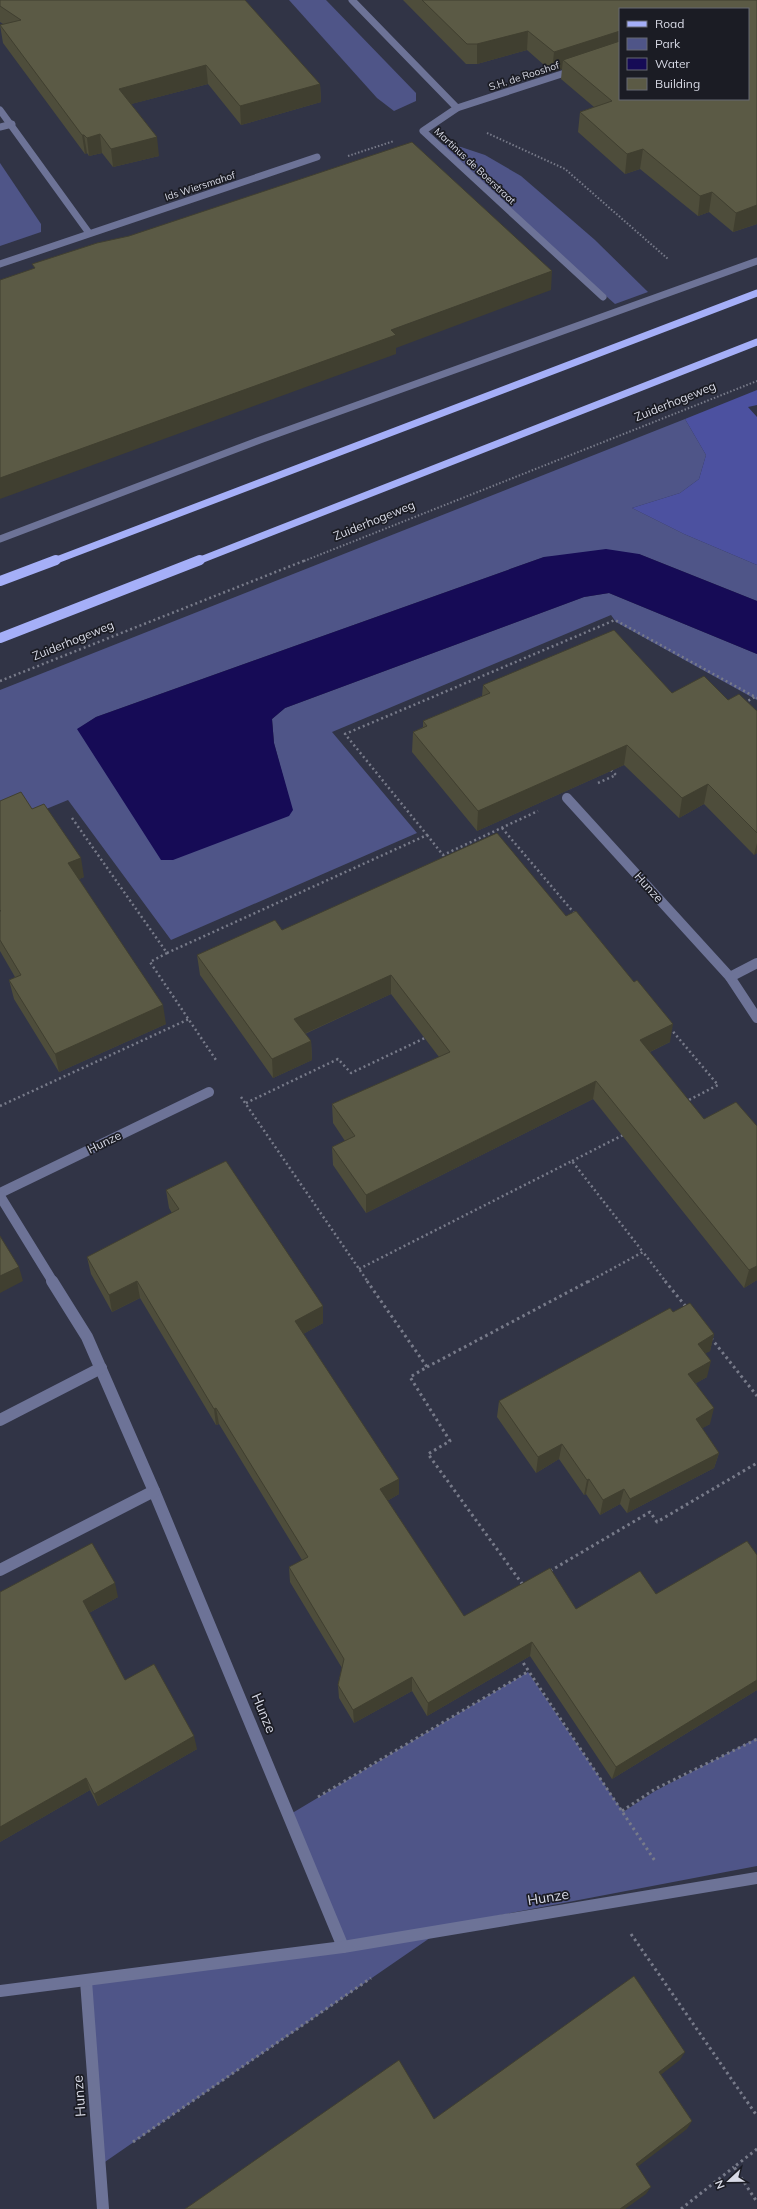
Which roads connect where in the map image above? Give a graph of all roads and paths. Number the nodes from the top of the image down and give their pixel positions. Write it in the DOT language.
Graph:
graph roads {
  1 [pos="352,0"];
  2 [pos="583,67"];
  3 [pos="457,108"];
  4 [pos="0,110"];
  5 [pos="12,124"];
  6 [pos="0,127"];
  7 [pos="423,131"];
  8 [pos="511,144"];
  9 [pos="317,157"];
  10 [pos="89,233"];
  11 [pos="670,261"];
  12 [pos="757,261"];
  13 [pos="0,264"];
  14 [pos="757,293"];
  15 [pos="603,296"];
  16 [pos="757,342"];
  17 [pos="757,381"];
  18 [pos="0,539"];
  19 [pos="0,581"];
  20 [pos="0,638"];
  21 [pos="0,681"];
  22 [pos="757,698"];
  23 [pos="567,798"];
  24 [pos="72,818"];
  25 [pos="502,828"];
  26 [pos="576,916"];
  27 [pos="167,953"];
  28 [pos="757,963"];
  29 [pos="730,977"];
  30 [pos="757,1018"];
  31 [pos="189,1019"];
  32 [pos="667,1024"];
  33 [pos="429,1036"];
  34 [pos="218,1063"];
  35 [pos="209,1092"];
  36 [pos="238,1093"];
  37 [pos="246,1103"];
  38 [pos="683,1103"];
  39 [pos="0,1106"];
  40 [pos="628,1132"];
  41 [pos="572,1161"];
  42 [pos="0,1193"];
  43 [pos="0,1196"];
  44 [pos="643,1252"];
  45 [pos="359,1269"];
  46 [pos="688,1308"];
  47 [pos="708,1333"];
  48 [pos="101,1368"];
  49 [pos="427,1368"];
  50 [pos="757,1396"];
  51 [pos="0,1420"];
  52 [pos="757,1463"];
  53 [pos="154,1491"];
  54 [pos="0,1570"];
  55 [pos="544,1575"];
  56 [pos="531,1583"];
  57 [pos="524,1587"];
  58 [pos="518,1590"];
  59 [pos="516,1652"];
  60 [pos="529,1671"];
  61 [pos="757,1739"];
  62 [pos="622,1811"];
  63 [pos="289,1815"];
  64 [pos="757,1878"];
  65 [pos="675,1892"];
  66 [pos="610,1904"];
  67 [pos="343,1947"];
  68 [pos="374,1976"];
  69 [pos="86,1981"];
  70 [pos="0,1991"];
  71 [pos="757,2116"];
  72 [pos="757,2149"];
  73 [pos="100,2165"];
  74 [pos="734,2167"];
  75 [pos="757,2202"];
  76 [pos="103,2209"];
  77 [pos="681,2209"];
  1 -- 3 [label="street"];
  2 -- 3 [label="street, S.H. de Rooshof"];
  3 -- 7 [label="street, Martinus de Boerstraat"];
  4 -- 5 [label="street"];
  5 -- 6 [label="street"];
  5 -- 10 [label="street"];
  7 -- 9 [label="path"];
  7 -- 15 [label="street, Martinus de Boerstraat"];
  8 -- 11 [label="path"];
  9 -- 10 [label="street, Ids Wiersmahof"];
  10 -- 13 [label="street, Ids Wiersmahof"];
  12 -- 18 [label="street"];
  14 -- 19 [label="main road"];
  16 -- 20 [label="main road, Zuiderhogeweg"];
  17 -- 21 [label="path, Zuiderhogeweg"];
  22 -- 27 [label="path"];
  23 -- 29 [label="street, Hunze"];
  24 -- 27 [label="path"];
  25 -- 26 [label="path"];
  27 -- 31 [label="path"];
  28 -- 29 [label="street"];
  29 -- 30 [label="street, Hunze"];
  31 -- 34 [label="path"];
  31 -- 39 [label="path"];
  32 -- 38 [label="path"];
  33 -- 37 [label="path"];
  35 -- 42 [label="street, Hunze"];
  36 -- 37 [label="path"];
  37 -- 45 [label="path"];
  40 -- 41 [label="path"];
  41 -- 44 [label="path"];
  41 -- 45 [label="path"];
  43 -- 48 [label="street, Hunze"];
  44 -- 46 [label="path"];
  44 -- 49 [label="path"];
  45 -- 49 [label="path"];
  47 -- 50 [label="path"];
  48 -- 51 [label="street"];
  48 -- 53 [label="street, Hunze"];
  49 -- 57 [label="path"];
  52 -- 55 [label="path"];
  53 -- 54 [label="street"];
  53 -- 63 [label="street, Hunze"];
  56 -- 57 [label="path"];
  57 -- 58 [label="path"];
  59 -- 60 [label="path"];
  60 -- 62 [label="path"];
  60 -- 63 [label="path"];
  61 -- 62 [label="path"];
  62 -- 65 [label="path"];
  63 -- 67 [label="street, Hunze"];
  64 -- 65 [label="street, Hunze"];
  65 -- 66 [label="street, Hunze"];
  66 -- 67 [label="street, Hunze"];
  66 -- 71 [label="path"];
  67 -- 69 [label="street, Hunze"];
  68 -- 73 [label="path"];
  69 -- 70 [label="street, Hunze"];
  69 -- 73 [label="street, Hunze"];
  72 -- 74 [label="path"];
  73 -- 76 [label="street, Hunze"];
  74 -- 75 [label="path"];
  74 -- 77 [label="path"];
}
